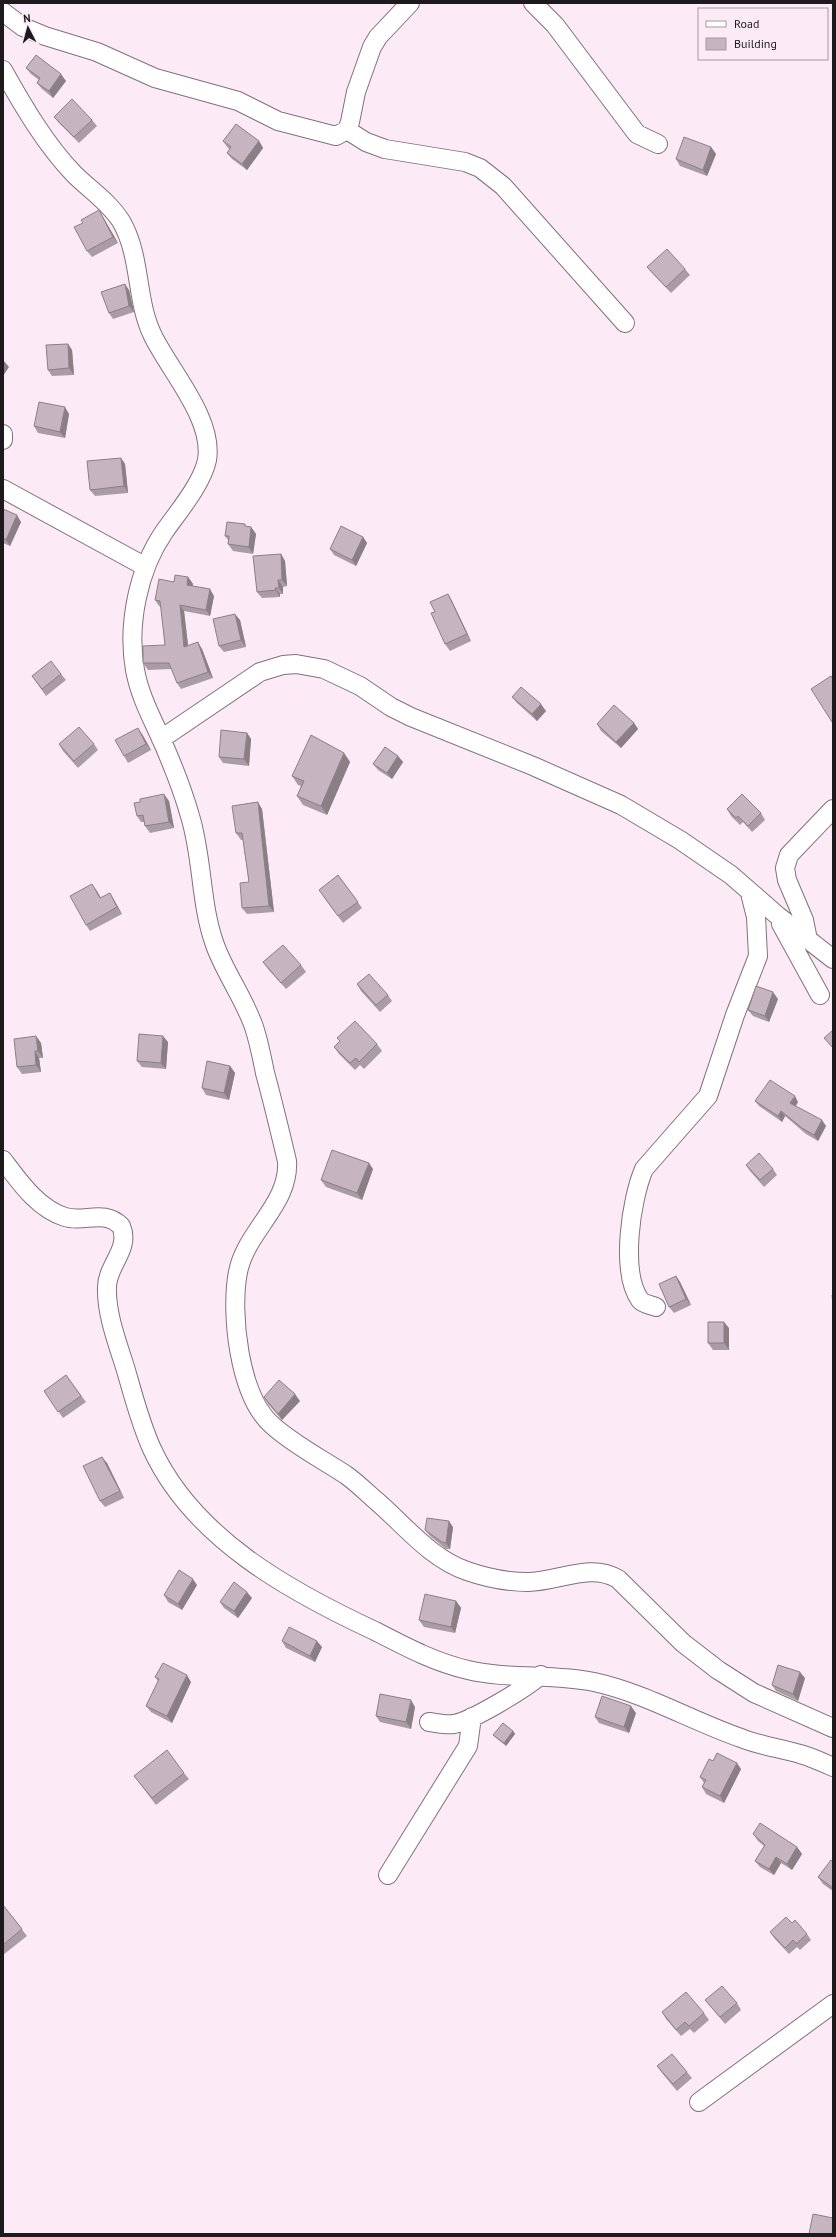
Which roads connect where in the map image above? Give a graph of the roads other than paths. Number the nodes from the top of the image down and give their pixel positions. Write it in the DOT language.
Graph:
graph roads {
  1 [pos="410,3"];
  2 [pos="533,3"];
  3 [pos="3,12"];
  4 [pos="3,70"];
  5 [pos="347,130"];
  6 [pos="658,144"];
  7 [pos="625,323"];
  8 [pos="3,434"];
  9 [pos="3,440"];
  10 [pos="3,489"];
  11 [pos="146,567"];
  12 [pos="161,739"];
  13 [pos="833,809"];
  14 [pos="750,893"];
  15 [pos="778,916"];
  16 [pos="808,940"];
  17 [pos="833,959"];
  18 [pos="820,995"];
  19 [pos="3,1160"];
  20 [pos="656,1307"];
  21 [pos="541,1676"];
  22 [pos="472,1717"];
  23 [pos="429,1722"];
  24 [pos="833,1728"];
  25 [pos="833,1767"];
  26 [pos="388,1875"];
  27 [pos="833,2004"];
  28 [pos="699,2102"];
  1 -- 5 [label="street"];
  2 -- 6 [label="street"];
  3 -- 5 [label="street"];
  4 -- 11 [label="street"];
  5 -- 7 [label="street"];
  8 -- 9 [label="street"];
  10 -- 11 [label="street"];
  11 -- 12 [label="street"];
  12 -- 14 [label="street"];
  12 -- 24 [label="street"];
  13 -- 16 [label="street"];
  14 -- 15 [label="street"];
  14 -- 20 [label="street"];
  15 -- 16 [label="street"];
  15 -- 18 [label="street"];
  16 -- 17 [label="street"];
  19 -- 21 [label="street"];
  21 -- 22 [label="street"];
  21 -- 25 [label="street"];
  22 -- 23 [label="street"];
  22 -- 26 [label="street"];
  27 -- 28 [label="street"];
}
